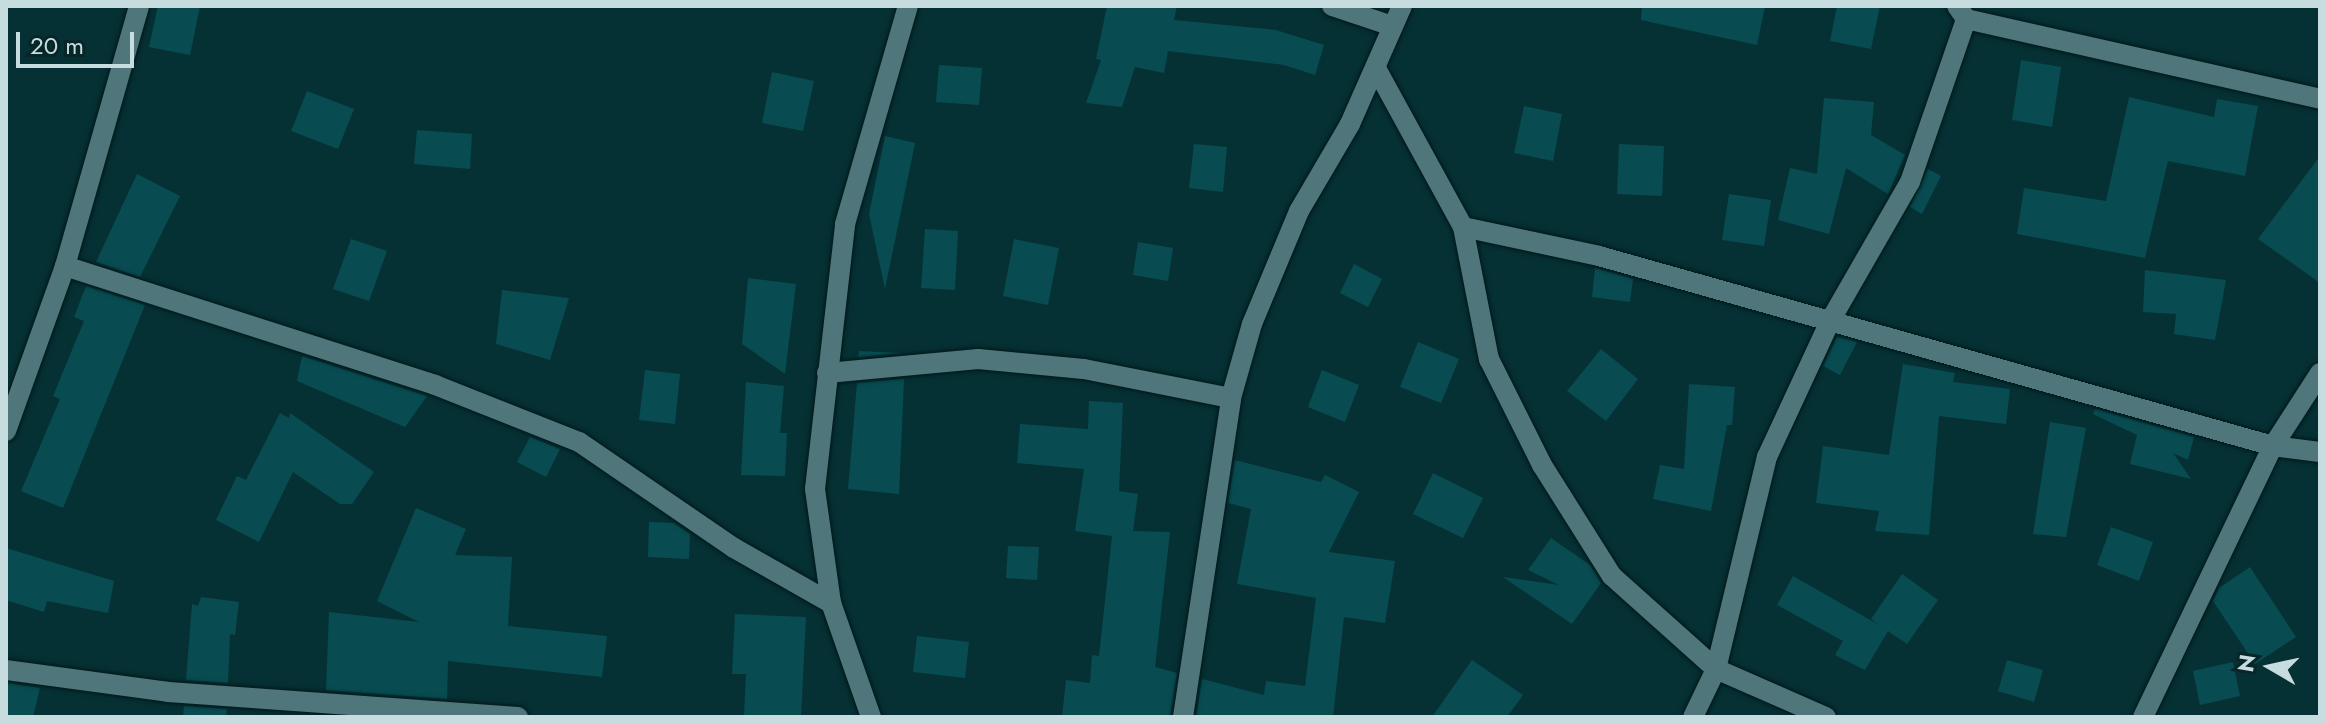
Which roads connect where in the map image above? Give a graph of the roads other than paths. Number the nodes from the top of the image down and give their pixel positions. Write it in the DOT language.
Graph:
graph roads {
  1 [pos="139,6"];
  2 [pos="908,6"];
  3 [pos="1332,6"];
  4 [pos="1402,6"];
  5 [pos="1962,12"];
  6 [pos="1392,26"];
  7 [pos="1377,70"];
  8 [pos="2320,99"];
  9 [pos="1463,227"];
  10 [pos="65,266"];
  11 [pos="1830,321"];
  12 [pos="827,373"];
  13 [pos="2320,373"];
  14 [pos="1231,398"];
  15 [pos="6,431"];
  16 [pos="2273,446"];
  17 [pos="2320,452"];
  18 [pos="831,603"];
  19 [pos="1716,669"];
  20 [pos="6,670"];
  21 [pos="518,717"];
  22 [pos="871,717"];
  23 [pos="1183,717"];
  24 [pos="1693,717"];
  25 [pos="1826,717"];
  26 [pos="2143,717"];
  1 -- 10 [label="street"];
  2 -- 12 [label="street"];
  3 -- 6 [label="street"];
  4 -- 6 [label="street"];
  5 -- 8 [label="street"];
  5 -- 11 [label="street"];
  6 -- 7 [label="street"];
  7 -- 9 [label="street"];
  7 -- 14 [label="street"];
  9 -- 11 [label="street"];
  9 -- 19 [label="street"];
  10 -- 15 [label="street"];
  10 -- 18 [label="street"];
  11 -- 16 [label="street"];
  11 -- 19 [label="street"];
  12 -- 14 [label="street"];
  12 -- 18 [label="street"];
  13 -- 16 [label="street"];
  14 -- 23 [label="street"];
  16 -- 17 [label="street"];
  16 -- 26 [label="street"];
  18 -- 22 [label="street"];
  19 -- 24 [label="street"];
  19 -- 25 [label="street"];
  20 -- 21 [label="street"];
}
